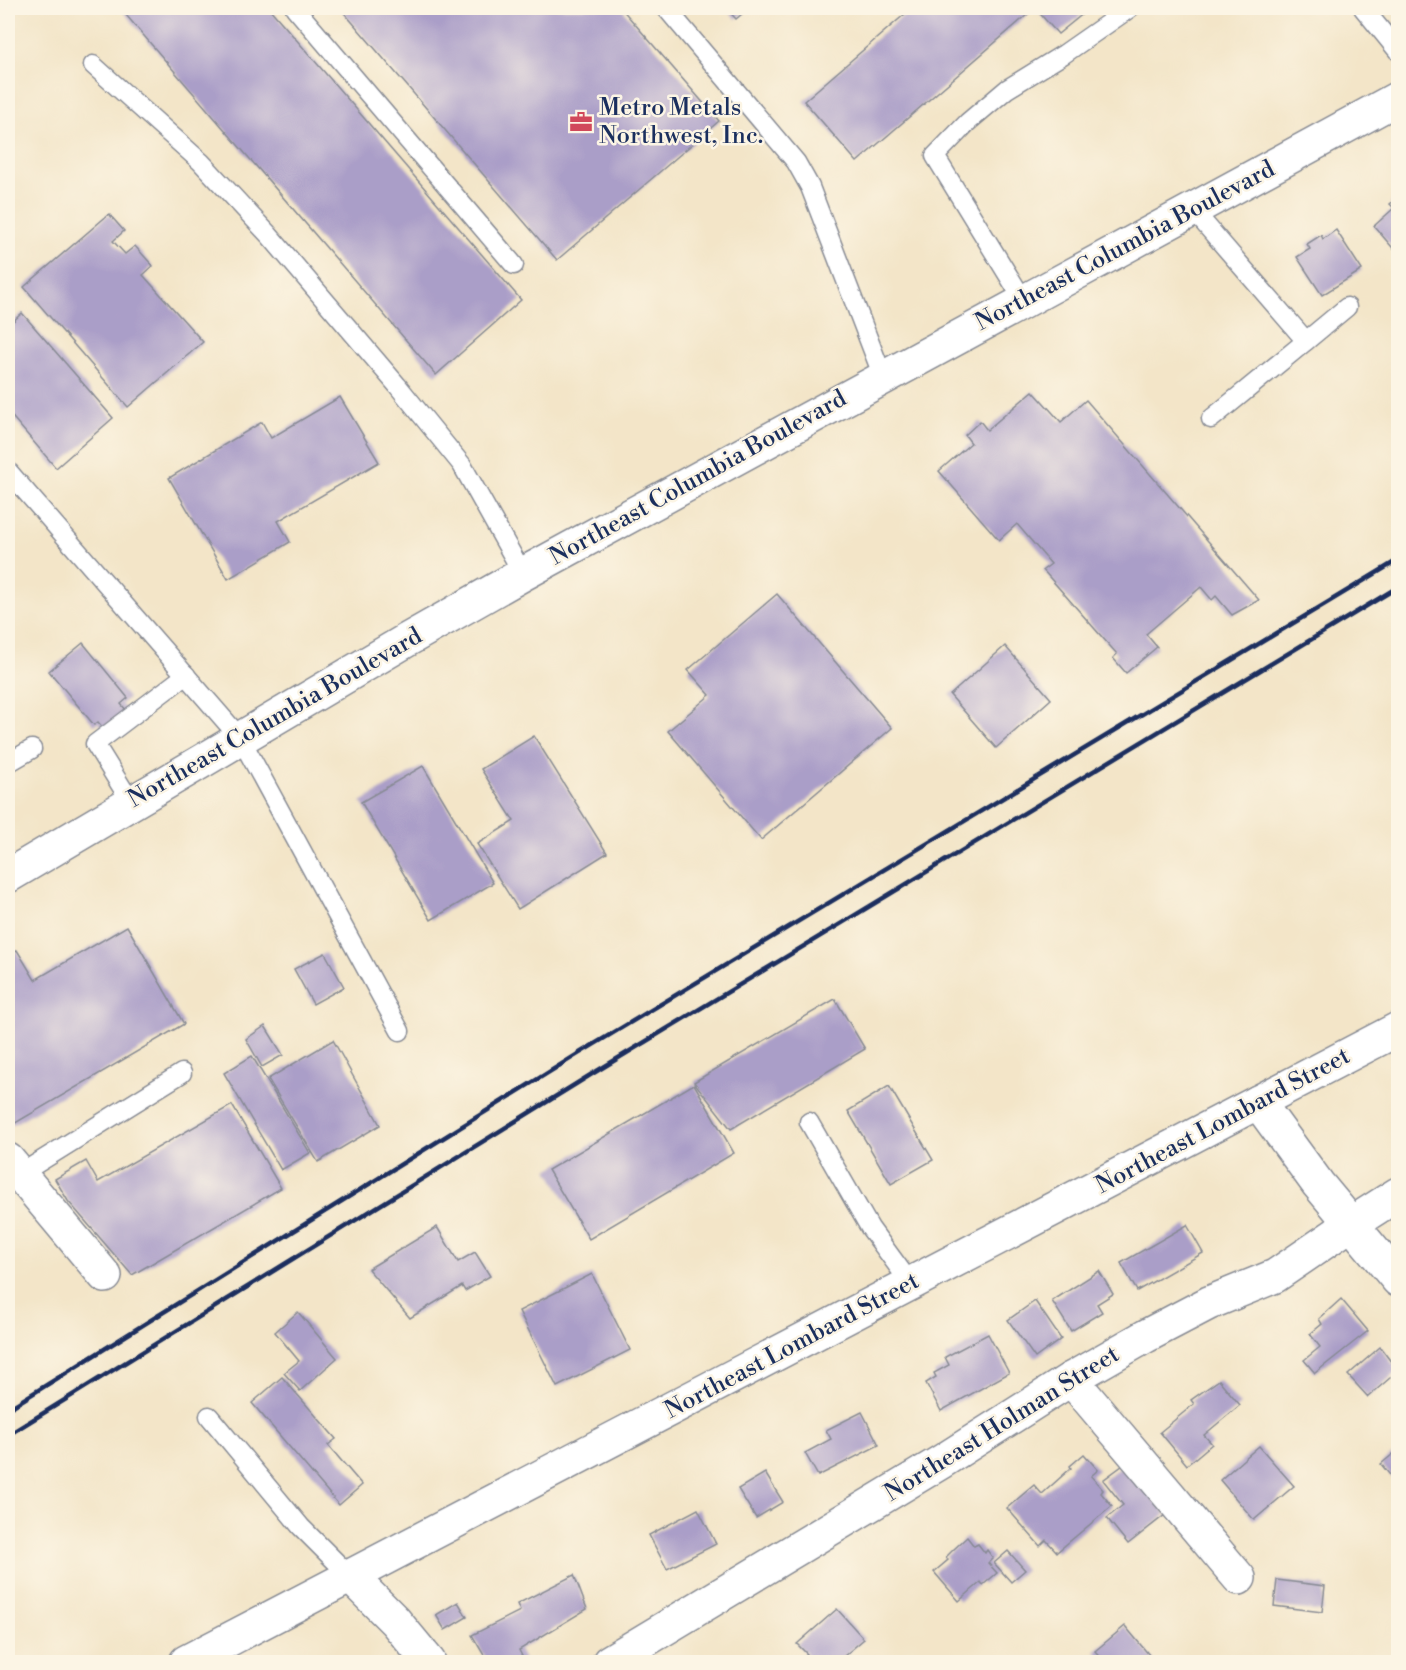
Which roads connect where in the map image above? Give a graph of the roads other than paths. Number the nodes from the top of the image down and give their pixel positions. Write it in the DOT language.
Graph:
graph roads {
  1 [pos="295,8"];
  2 [pos="666,8"];
  3 [pos="1130,8"];
  4 [pos="1363,8"];
  5 [pos="1398,51"];
  6 [pos="93,65"];
  7 [pos="1398,99"];
  8 [pos="1192,210"];
  9 [pos="514,265"];
  10 [pos="1024,301"];
  11 [pos="1347,307"];
  12 [pos="1306,341"];
  13 [pos="883,377"];
  14 [pos="1211,419"];
  15 [pos="8,471"];
  16 [pos="523,574"];
  17 [pos="186,675"];
  18 [pos="241,738"];
  19 [pos="32,749"];
  20 [pos="8,763"];
  21 [pos="131,802"];
  22 [pos="8,876"];
  23 [pos="1398,1029"];
  24 [pos="400,1031"];
  25 [pos="182,1073"];
  26 [pos="1258,1102"];
  27 [pos="810,1122"];
  28 [pos="14,1167"];
  29 [pos="1398,1194"];
  30 [pos="1351,1224"];
  31 [pos="105,1276"];
  32 [pos="1398,1280"];
  33 [pos="911,1284"];
  34 [pos="1071,1379"];
  35 [pos="209,1416"];
  36 [pos="351,1577"];
  37 [pos="1239,1578"];
  38 [pos="186,1662"];
  39 [pos="429,1662"];
  40 [pos="609,1662"];
  1 -- 9 [label="lane"];
  2 -- 13 [label="lane"];
  3 -- 10 [label="lane"];
  4 -- 5 [label="lane"];
  6 -- 16 [label="lane"];
  7 -- 8 [label="main road, Northeast Columbia Boulevard"];
  8 -- 10 [label="main road, Northeast Columbia Boulevard"];
  8 -- 12 [label="lane"];
  10 -- 13 [label="main road, Northeast Columbia Boulevard"];
  11 -- 12 [label="lane"];
  12 -- 14 [label="lane"];
  13 -- 16 [label="main road, Northeast Columbia Boulevard"];
  15 -- 17 [label="lane"];
  16 -- 18 [label="main road, Northeast Columbia Boulevard"];
  17 -- 18 [label="lane"];
  17 -- 21 [label="lane"];
  18 -- 21 [label="main road, Northeast Columbia Boulevard"];
  18 -- 24 [label="lane"];
  19 -- 20 [label="lane"];
  21 -- 22 [label="main road, Northeast Columbia Boulevard"];
  23 -- 26 [label="main road, Northeast Lombard Street"];
  25 -- 28 [label="lane"];
  26 -- 30 [label="main road"];
  26 -- 33 [label="main road, Northeast Lombard Street"];
  27 -- 33 [label="lane"];
  28 -- 31 [label="main road"];
  29 -- 30 [label="main road, Northeast Holman Street"];
  30 -- 32 [label="main road"];
  30 -- 34 [label="main road, Northeast Holman Street"];
  33 -- 36 [label="main road, Northeast Lombard Street"];
  34 -- 37 [label="main road"];
  34 -- 40 [label="main road, Northeast Holman Street"];
  35 -- 36 [label="lane"];
  36 -- 38 [label="main road, Northeast Lombard Street"];
  36 -- 39 [label="main road"];
}
